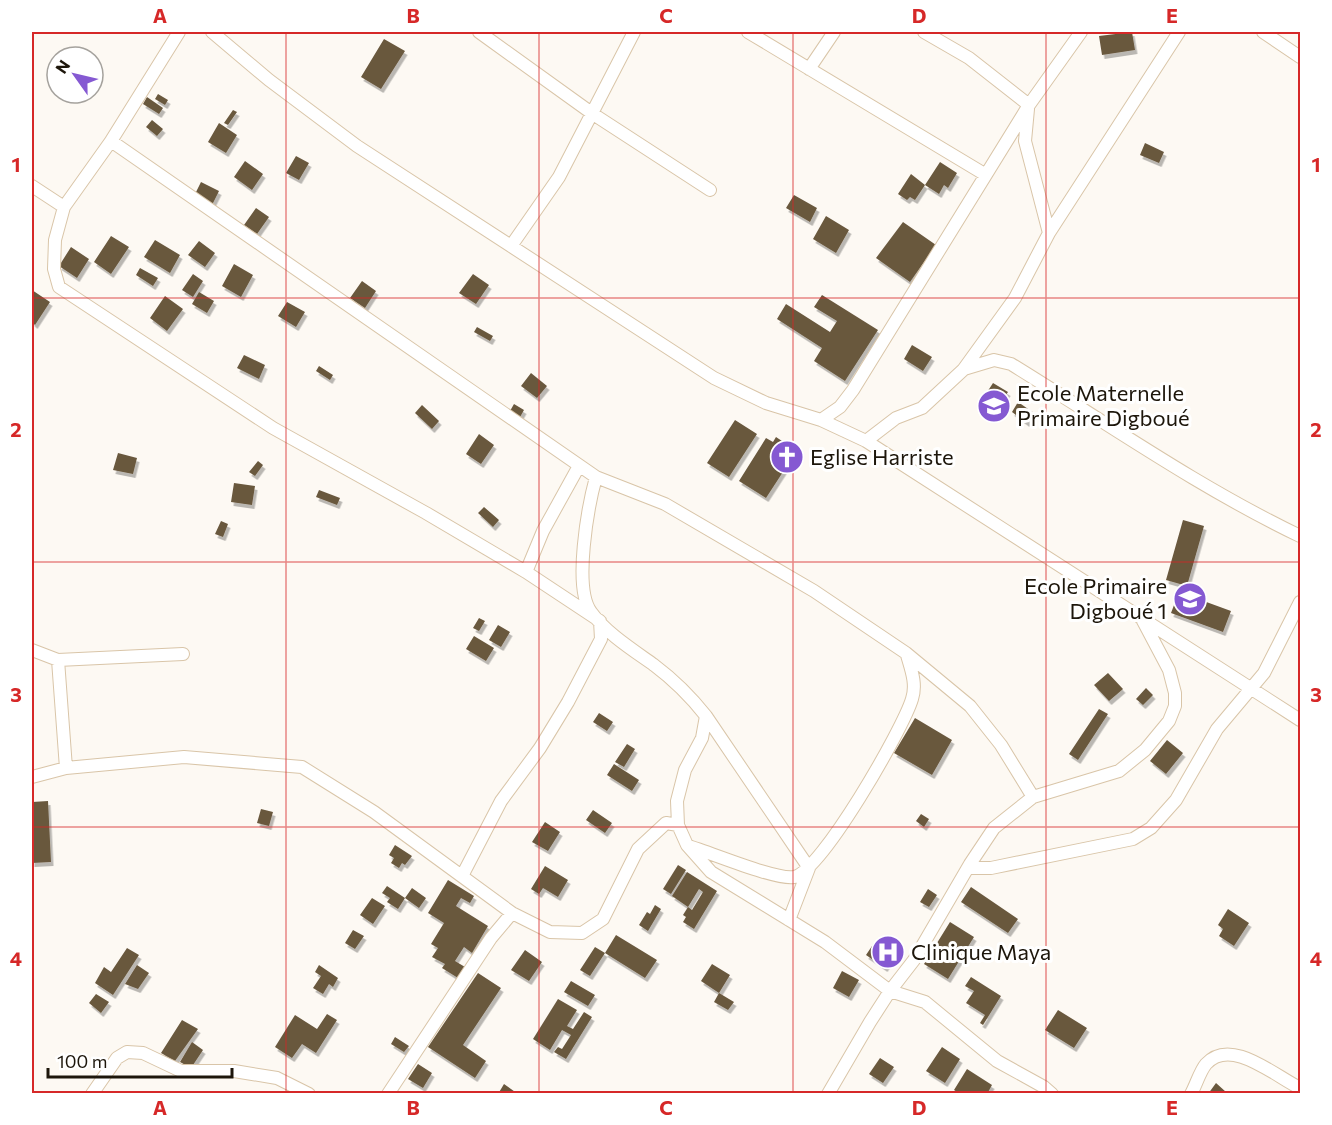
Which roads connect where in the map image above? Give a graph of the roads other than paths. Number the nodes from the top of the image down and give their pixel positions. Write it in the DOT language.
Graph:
graph roads {
  1 [pos="180,32"];
  2 [pos="212,32"];
  3 [pos="479,32"];
  4 [pos="634,32"];
  5 [pos="748,32"];
  6 [pos="834,32"];
  7 [pos="924,32"];
  8 [pos="1081,32"];
  9 [pos="1179,32"];
  10 [pos="1263,32"];
  11 [pos="1300,57"];
  12 [pos="809,69"];
  13 [pos="1029,105"];
  14 [pos="593,114"];
  15 [pos="111,141"];
  16 [pos="986,175"];
  17 [pos="32,186"];
  18 [pos="710,190"];
  19 [pos="64,207"];
  20 [pos="1049,233"];
  21 [pos="511,246"];
  22 [pos="963,370"];
  23 [pos="820,420"];
  24 [pos="866,441"];
  25 [pos="579,465"];
  26 [pos="596,477"];
  27 [pos="1300,536"];
  28 [pos="526,572"];
  29 [pos="1300,602"];
  30 [pos="1141,618"];
  31 [pos="600,621"];
  32 [pos="32,650"];
  33 [pos="906,653"];
  34 [pos="183,654"];
  35 [pos="58,660"];
  36 [pos="1251,688"];
  37 [pos="706,716"];
  38 [pos="1300,720"];
  39 [pos="66,768"];
  40 [pos="32,777"];
  41 [pos="1032,797"];
  42 [pos="678,825"];
  43 [pos="687,846"];
  44 [pos="809,868"];
  45 [pos="968,868"];
  46 [pos="462,876"];
  47 [pos="512,913"];
  48 [pos="789,920"];
  49 [pos="890,991"];
  50 [pos="1300,1088"];
  51 [pos="92,1094"];
  52 [pos="309,1094"];
  53 [pos="388,1094"];
  54 [pos="828,1094"];
  55 [pos="1052,1094"];
  56 [pos="1191,1094"];
  1 -- 15 [label="street"];
  2 -- 21 [label="street"];
  3 -- 14 [label="street"];
  4 -- 14 [label="street"];
  5 -- 12 [label="street"];
  6 -- 12 [label="street"];
  7 -- 13 [label="street"];
  8 -- 13 [label="street"];
  9 -- 20 [label="street"];
  10 -- 11 [label="street"];
  12 -- 16 [label="street"];
  13 -- 16 [label="street"];
  13 -- 20 [label="street"];
  14 -- 18 [label="street"];
  14 -- 21 [label="street"];
  15 -- 19 [label="street"];
  15 -- 25 [label="street"];
  16 -- 23 [label="street"];
  17 -- 19 [label="street"];
  19 -- 28 [label="street"];
  20 -- 22 [label="street"];
  21 -- 23 [label="street"];
  22 -- 24 [label="street"];
  22 -- 27 [label="street"];
  23 -- 24 [label="street"];
  24 -- 30 [label="street"];
  25 -- 26 [label="street"];
  25 -- 28 [label="street"];
  26 -- 31 [label="street"];
  26 -- 33 [label="street"];
  28 -- 31 [label="street"];
  29 -- 36 [label="street"];
  30 -- 36 [label="street"];
  30 -- 41 [label="street"];
  31 -- 37 [label="street"];
  31 -- 46 [label="street"];
  32 -- 35 [label="street"];
  33 -- 41 [label="street"];
  33 -- 44 [label="street"];
  34 -- 35 [label="street"];
  35 -- 39 [label="street"];
  36 -- 38 [label="street"];
  36 -- 45 [label="street"];
  37 -- 42 [label="street"];
  37 -- 44 [label="street"];
  39 -- 40 [label="street"];
  39 -- 46 [label="street"];
  41 -- 45 [label="street"];
  42 -- 43 [label="street"];
  42 -- 47 [label="street"];
  43 -- 44 [label="street"];
  43 -- 48 [label="street"];
  44 -- 48 [label="street"];
  45 -- 49 [label="street"];
  46 -- 47 [label="street"];
  47 -- 53 [label="street"];
  48 -- 49 [label="street"];
  49 -- 54 [label="street"];
  49 -- 55 [label="street"];
  50 -- 56 [label="street"];
  51 -- 52 [label="street"];
}
